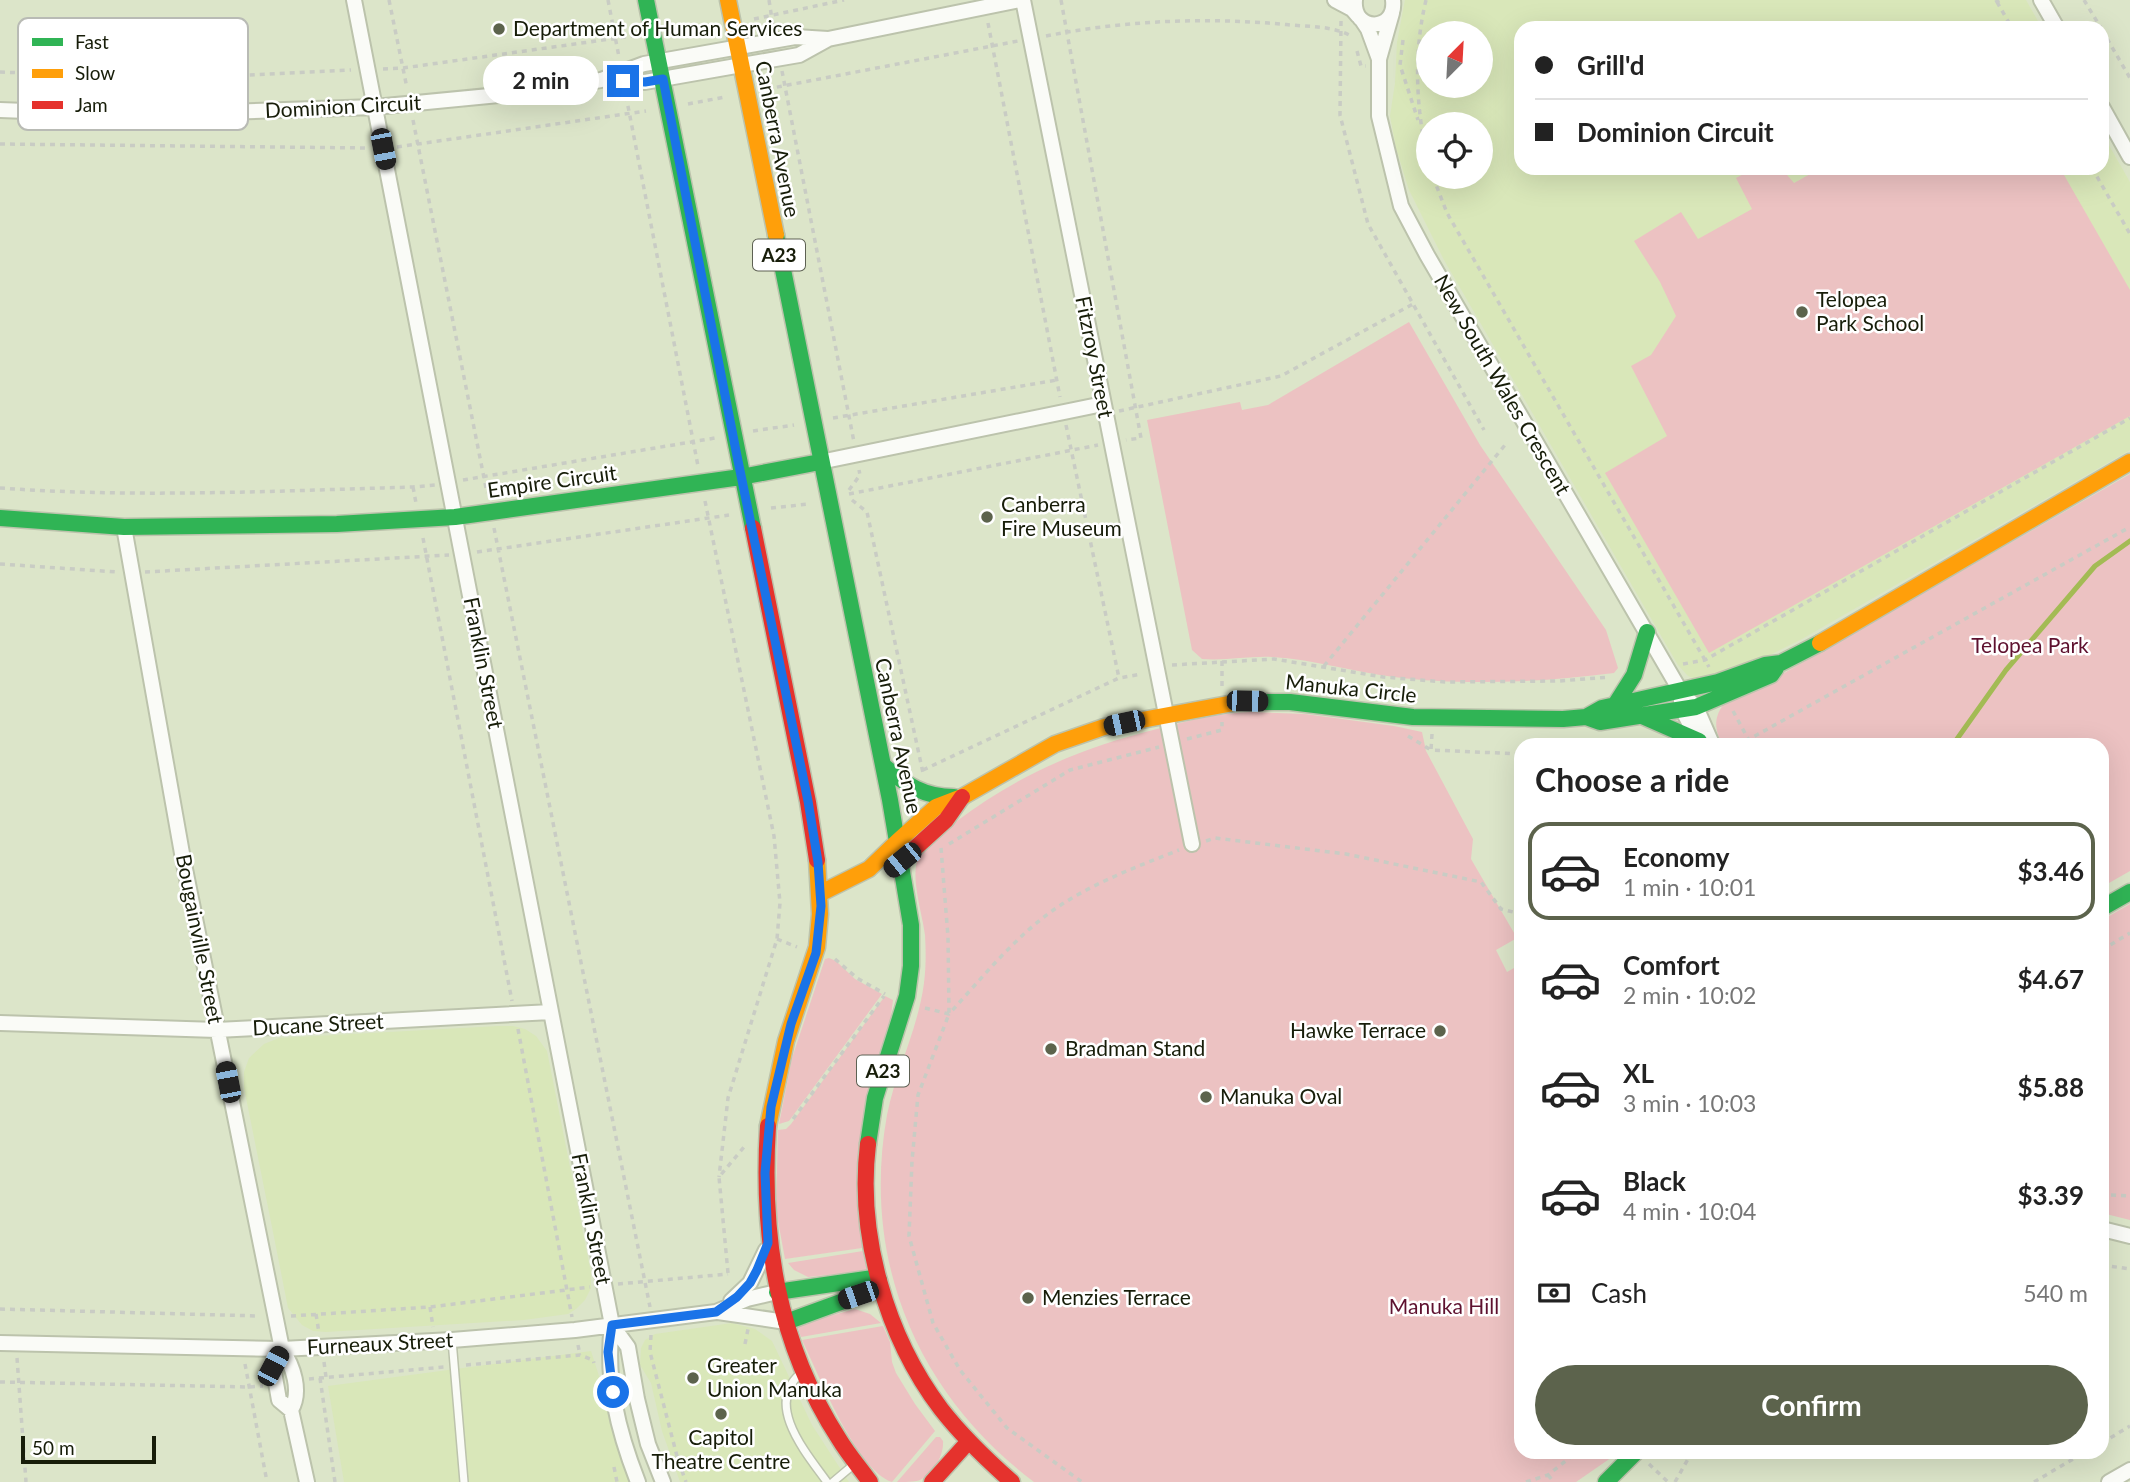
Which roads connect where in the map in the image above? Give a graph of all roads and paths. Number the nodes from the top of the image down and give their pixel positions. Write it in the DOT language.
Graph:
graph roads {
  1 [pos="354,0"];
  2 [pos="390,0"];
  3 [pos="608,0"];
  4 [pos="646,0"];
  5 [pos="728,0"];
  6 [pos="769,0"];
  7 [pos="844,0"];
  8 [pos="1022,0"];
  9 [pos="1061,0"];
  10 [pos="1426,0"];
  11 [pos="2041,0"];
  12 [pos="2084,0"];
  13 [pos="1344,1"];
  14 [pos="1998,1"];
  15 [pos="1394,5"];
  16 [pos="986,7"];
  17 [pos="771,15"];
  18 [pos="1360,18"];
  19 [pos="2008,21"];
  20 [pos="2053,21"];
  21 [pos="2096,21"];
  22 [pos="733,23"];
  23 [pos="1340,30"];
  24 [pos="1404,31"];
  25 [pos="1067,32"];
  26 [pos="653,33"];
  27 [pos="1031,38"];
  28 [pos="615,39"];
  29 [pos="828,39"];
  30 [pos="776,40"];
  31 [pos="2109,43"];
  32 [pos="991,46"];
  33 [pos="737,47"];
  34 [pos="780,58"];
  35 [pos="659,61"];
  36 [pos="1379,62"];
  37 [pos="741,65"];
  38 [pos="1400,65"];
  39 [pos="403,68"];
  40 [pos="367,69"];
  41 [pos="0,72"];
  42 [pos="18,73"];
  43 [pos="248,75"];
  44 [pos="2130,78"];
  45 [pos="663,79"];
  46 [pos="601,80"];
  47 [pos="785,85"];
  48 [pos="746,93"];
  49 [pos="410,105"];
  50 [pos="375,107"];
  51 [pos="669,107"];
  52 [pos="0,110"];
  53 [pos="18,111"];
  54 [pos="248,112"];
  55 [pos="1419,112"];
  56 [pos="1416,113"];
  57 [pos="630,114"];
  58 [pos="2109,120"];
  59 [pos="0,144"];
  60 [pos="418,144"];
  61 [pos="383,149"];
  62 [pos="2130,157"];
  63 [pos="2096,175"];
  64 [pos="1438,189"];
  65 [pos="2130,234"];
  66 [pos="1413,304"];
  67 [pos="1057,380"];
  68 [pos="1136,407"];
  69 [pos="1104,409"];
  70 [pos="1063,412"];
  71 [pos="849,415"];
  72 [pos="2130,418"];
  73 [pos="812,422"];
  74 [pos="1484,430"];
  75 [pos="733,435"];
  76 [pos="694,442"];
  77 [pos="1111,442"];
  78 [pos="1505,445"];
  79 [pos="1071,451"];
  80 [pos="856,455"];
  81 [pos="820,462"];
  82 [pos="2130,462"];
  83 [pos="483,477"];
  84 [pos="741,477"];
  85 [pos="702,482"];
  86 [pos="448,483"];
  87 [pos="0,488"];
  88 [pos="413,488"];
  89 [pos="849,494"];
  90 [pos="828,502"];
  91 [pos="768,509"];
  92 [pos="490,511"];
  93 [pos="455,517"];
  94 [pos="0,518"];
  95 [pos="419,519"];
  96 [pos="709,519"];
  97 [pos="124,527"];
  98 [pos="2130,527"];
  99 [pos="498,550"];
  100 [pos="462,555"];
  101 [pos="426,557"];
  102 [pos="0,564"];
  103 [pos="132,573"];
  104 [pos="1647,632"];
  105 [pos="1781,663"];
  106 [pos="1324,666"];
  107 [pos="1119,678"];
  108 [pos="1681,692"];
  109 [pos="1615,705"];
  110 [pos="1689,708"];
  111 [pos="1164,714"];
  112 [pos="1642,716"];
  113 [pos="1587,717"];
  114 [pos="1434,718"];
  115 [pos="1222,730"];
  116 [pos="1691,738"];
  117 [pos="1702,738"];
  118 [pos="1751,738"];
  119 [pos="1171,743"];
  120 [pos="1514,754"];
  121 [pos="884,766"];
  122 [pos="923,770"];
  123 [pos="962,796"];
  124 [pos="898,841"];
  125 [pos="1192,844"];
  126 [pos="902,860"];
  127 [pos="2130,892"];
  128 [pos="821,893"];
  129 [pos="2109,904"];
  130 [pos="1514,912"];
  131 [pos="2130,933"];
  132 [pos="2109,946"];
  133 [pos="885,994"];
  134 [pos="551,1012"];
  135 [pos="515,1014"];
  136 [pos="949,1014"];
  137 [pos="0,1023"];
  138 [pos="218,1030"];
  139 [pos="791,1122"];
  140 [pos="747,1137"];
  141 [pos="719,1177"];
  142 [pos="2109,1194"];
  143 [pos="2130,1196"];
  144 [pos="2109,1231"];
  145 [pos="2130,1236"];
  146 [pos="768,1243"];
  147 [pos="2109,1266"];
  148 [pos="2130,1269"];
  149 [pos="879,1278"];
  150 [pos="566,1289"];
  151 [pos="778,1292"];
  152 [pos="717,1311"];
  153 [pos="786,1322"];
  154 [pos="612,1325"];
  155 [pos="452,1340"];
  156 [pos="0,1343"];
  157 [pos="16,1343"];
  158 [pos="243,1348"];
  159 [pos="282,1349"];
  160 [pos="650,1352"];
  161 [pos="804,1370"];
  162 [pos="326,1377"];
  163 [pos="0,1382"];
  164 [pos="19,1382"];
  165 [pos="249,1387"];
  166 [pos="2130,1426"];
  167 [pos="2109,1439"];
  168 [pos="970,1442"];
  169 [pos="1568,1459"];
  170 [pos="1637,1459"];
  171 [pos="1644,1459"];
  172 [pos="1688,1459"];
  173 [pos="2073,1459"];
  174 [pos="855,1464"];
  175 [pos="2130,1470"];
  176 [pos="1548,1475"];
  177 [pos="960,1476"];
  178 [pos="26,1482"];
  179 [pos="267,1482"];
  180 [pos="307,1482"];
  181 [pos="335,1482"];
  182 [pos="464,1482"];
  183 [pos="638,1482"];
  184 [pos="663,1482"];
  185 [pos="686,1482"];
  186 [pos="827,1482"];
  187 [pos="833,1482"];
  188 [pos="870,1482"];
  189 [pos="932,1482"];
  190 [pos="1012,1482"];
  191 [pos="1082,1482"];
  192 [pos="1526,1482"];
  193 [pos="1553,1482"];
  194 [pos="1607,1482"];
  195 [pos="1668,1482"];
  196 [pos="1675,1482"];
  197 [pos="2034,1482"];
  198 [pos="2109,1482"];
  1 -- 40 [label="street, Franklin Street"];
  2 -- 39 [label="path"];
  3 -- 28 [label="path"];
  4 -- 26 [label="main road"];
  5 -- 22 [label="main road, Canberra Avenue / A23"];
  6 -- 17 [label="path"];
  7 -- 17 [label="path"];
  8 -- 16 [label="street, Dominion Circuit"];
  8 -- 27 [label="street, Fitzroy Street"];
  9 -- 25 [label="path"];
  10 -- 55 [label="path"];
  11 -- 20 [label="street"];
  12 -- 21 [label="path"];
  13 -- 18 [label="street, New South Wales Crescent"];
  13 -- 23 [label="path"];
  14 -- 19 [label="path"];
  15 -- 18 [label="street"];
  15 -- 36 [label="street, New South Wales Crescent"];
  16 -- 29 [label="street, Dominion Circuit"];
  16 -- 32 [label="path"];
  17 -- 22 [label="path"];
  17 -- 30 [label="path"];
  18 -- 36 [label="street, New South Wales Crescent"];
  22 -- 26 [label="path"];
  22 -- 33 [label="main road, Canberra Avenue / A23"];
  23 -- 25 [label="path"];
  23 -- 36 [label="path"];
  23 -- 66 [label="path"];
  24 -- 38 [label="path"];
  25 -- 27 [label="path"];
  25 -- 68 [label="path"];
  26 -- 28 [label="path"];
  26 -- 35 [label="main road"];
  27 -- 32 [label="path"];
  27 -- 69 [label="street, Fitzroy Street"];
  28 -- 39 [label="path"];
  29 -- 30 [label="street, Dominion Circuit"];
  29 -- 34 [label="street, Dominion Circuit"];
  30 -- 33 [label="street, Dominion Circuit"];
  31 -- 44 [label="path"];
  32 -- 47 [label="path"];
  32 -- 67 [label="path"];
  33 -- 35 [label="street, Dominion Circuit"];
  33 -- 37 [label="main road, Canberra Avenue / A23"];
  34 -- 37 [label="street, Dominion Circuit"];
  34 -- 47 [label="path"];
  35 -- 45 [label="main road"];
  35 -- 46 [label="street, Dominion Circuit"];
  36 -- 38 [label="path"];
  36 -- 104 [label="street, New South Wales Crescent"];
  37 -- 45 [label="street, Dominion Circuit"];
  37 -- 48 [label="main road, Canberra Avenue / A23"];
  38 -- 56 [label="path"];
  39 -- 40 [label="path"];
  39 -- 49 [label="path"];
  40 -- 43 [label="path"];
  40 -- 50 [label="street, Franklin Street"];
  41 -- 42 [label="path"];
  45 -- 46 [label="street, Dominion Circuit"];
  45 -- 51 [label="main road"];
  46 -- 49 [label="street, Dominion Circuit"];
  47 -- 48 [label="path"];
  47 -- 71 [label="path"];
  48 -- 51 [label="path"];
  48 -- 73 [label="main road, Canberra Avenue / A23"];
  49 -- 50 [label="street, Dominion Circuit"];
  49 -- 60 [label="path"];
  50 -- 54 [label="street, Dominion Circuit"];
  50 -- 61 [label="street, Franklin Street"];
  51 -- 57 [label="path"];
  51 -- 75 [label="main road"];
  52 -- 53 [label="street, Dominion Circuit"];
  57 -- 60 [label="path"];
  57 -- 76 [label="path"];
  58 -- 62 [label="street"];
  59 -- 61 [label="path"];
  60 -- 61 [label="path"];
  60 -- 83 [label="path"];
  61 -- 86 [label="street, Franklin Street"];
  63 -- 65 [label="path"];
  64 -- 72 [label="path"];
  66 -- 68 [label="path"];
  66 -- 74 [label="path"];
  67 -- 70 [label="path"];
  67 -- 71 [label="path"];
  68 -- 69 [label="path"];
  68 -- 77 [label="path"];
  69 -- 70 [label="street, Empire Circuit"];
  69 -- 77 [label="street, Fitzroy Street"];
  70 -- 79 [label="path"];
  70 -- 80 [label="street, Empire Circuit"];
  71 -- 73 [label="path"];
  71 -- 80 [label="path"];
  73 -- 75 [label="path"];
  73 -- 81 [label="main road, Canberra Avenue / A23"];
  75 -- 76 [label="path"];
  75 -- 84 [label="main road"];
  76 -- 83 [label="path"];
  76 -- 85 [label="path"];
  77 -- 79 [label="path"];
  77 -- 111 [label="street, Fitzroy Street"];
  78 -- 106 [label="path"];
  79 -- 89 [label="path"];
  79 -- 107 [label="path"];
  80 -- 81 [label="street, Empire Circuit"];
  80 -- 89 [label="path"];
  81 -- 84 [label="main road, Empire Circuit"];
  81 -- 90 [label="main road, Canberra Avenue / A23"];
  82 -- 105 [label="main road"];
  83 -- 86 [label="path"];
  83 -- 92 [label="path"];
  84 -- 85 [label="main road, Empire Circuit"];
  84 -- 128 [label="main road"];
  85 -- 92 [label="main road, Empire Circuit"];
  85 -- 96 [label="path"];
  86 -- 88 [label="path"];
  86 -- 93 [label="street, Franklin Street"];
  87 -- 88 [label="path"];
  88 -- 95 [label="path"];
  89 -- 122 [label="path"];
  90 -- 91 [label="path"];
  90 -- 121 [label="main road, Canberra Avenue / A23"];
  92 -- 93 [label="main road, Empire Circuit"];
  92 -- 99 [label="path"];
  93 -- 95 [label="main road, Empire Circuit"];
  93 -- 100 [label="street, Franklin Street"];
  94 -- 97 [label="main road, Empire Circuit"];
  95 -- 97 [label="main road, Empire Circuit"];
  95 -- 101 [label="path"];
  96 -- 99 [label="path"];
  96 -- 141 [label="path"];
  97 -- 103 [label="street, Bougainville Street"];
  98 -- 118 [label="path"];
  99 -- 100 [label="path"];
  99 -- 141 [label="path"];
  100 -- 101 [label="path"];
  100 -- 134 [label="street, Franklin Street"];
  101 -- 103 [label="path"];
  101 -- 135 [label="path"];
  102 -- 103 [label="path"];
  103 -- 138 [label="street, Bougainville Street"];
  104 -- 108 [label="street, New South Wales Crescent"];
  104 -- 109 [label="main road"];
  105 -- 108 [label="main road"];
  105 -- 110 [label="main road"];
  108 -- 109 [label="main road, Manuka Circle"];
  108 -- 110 [label="street, New South Wales Crescent"];
  109 -- 113 [label="main road, Manuka Circle"];
  110 -- 112 [label="main road, Manuka Circle"];
  110 -- 117 [label="street, New South Wales Crescent"];
  111 -- 114 [label="main road, Manuka Circle"];
  111 -- 119 [label="street, Fitzroy Street"];
  111 -- 123 [label="main road, Manuka Circle"];
  112 -- 113 [label="main road, Manuka Circle"];
  112 -- 116 [label="main road"];
  113 -- 114 [label="main road, Manuka Circle"];
  114 -- 120 [label="path"];
  115 -- 119 [label="path"];
  119 -- 125 [label="street, Fitzroy Street"];
  119 -- 136 [label="path"];
  121 -- 123 [label="main road"];
  121 -- 124 [label="main road, Canberra Avenue / A23"];
  123 -- 124 [label="main road, Manuka Circle"];
  123 -- 126 [label="main road, Manuka Circle"];
  124 -- 126 [label="main road, Canberra Avenue / A23"];
  124 -- 128 [label="main road, Manuka Circle"];
  125 -- 130 [label="path"];
  125 -- 136 [label="path"];
  126 -- 128 [label="main road, Manuka Circle"];
  126 -- 149 [label="main road, Canberra Avenue / A23"];
  127 -- 129 [label="main road"];
  128 -- 146 [label="main road"];
  131 -- 132 [label="path"];
  133 -- 139 [label="path"];
  134 -- 135 [label="street, Ducane Street"];
  134 -- 154 [label="street, Franklin Street"];
  135 -- 138 [label="street, Ducane Street"];
  135 -- 150 [label="path"];
  136 -- 191 [label="path"];
  137 -- 138 [label="street, Ducane Street"];
  138 -- 159 [label="street, Bougainville Street"];
  140 -- 141 [label="path"];
  142 -- 143 [label="path"];
  144 -- 145 [label="street"];
  146 -- 151 [label="main road"];
  146 -- 152 [label="street"];
  147 -- 148 [label="path"];
  149 -- 151 [label="main road"];
  149 -- 153 [label="main road"];
  149 -- 168 [label="main road, Canberra Avenue / A23"];
  151 -- 152 [label="street, Furneaux Street"];
  151 -- 153 [label="main road"];
  152 -- 153 [label="street, Furneaux Street"];
  152 -- 154 [label="street, Furneaux Street"];
  153 -- 161 [label="main road"];
  154 -- 155 [label="street, Furneaux Street"];
  154 -- 183 [label="street, Franklin Street"];
  154 -- 184 [label="street, Franklin Street"];
  155 -- 159 [label="street, Furneaux Street"];
  155 -- 182 [label="lane"];
  156 -- 157 [label="street, Furneaux Street"];
  157 -- 158 [label="street, Furneaux Street"];
  157 -- 164 [label="path"];
  158 -- 159 [label="street, Furneaux Street"];
  158 -- 165 [label="path"];
  159 -- 180 [label="street, Bougainville Street"];
  160 -- 185 [label="path"];
  161 -- 174 [label="main road"];
  161 -- 186 [label="lane"];
  162 -- 181 [label="path"];
  163 -- 164 [label="path"];
  164 -- 165 [label="path"];
  164 -- 178 [label="path"];
  165 -- 179 [label="path"];
  166 -- 167 [label="path"];
  168 -- 177 [label="main road"];
  168 -- 189 [label="main road"];
  168 -- 190 [label="main road, Canberra Avenue / A23"];
  169 -- 176 [label="path"];
  170 -- 194 [label="main road"];
  171 -- 195 [label="path"];
  172 -- 196 [label="path"];
  173 -- 197 [label="path"];
  174 -- 187 [label="lane"];
  174 -- 188 [label="main road"];
  175 -- 198 [label="street"];
  176 -- 192 [label="path"];
  176 -- 193 [label="path"];
}
